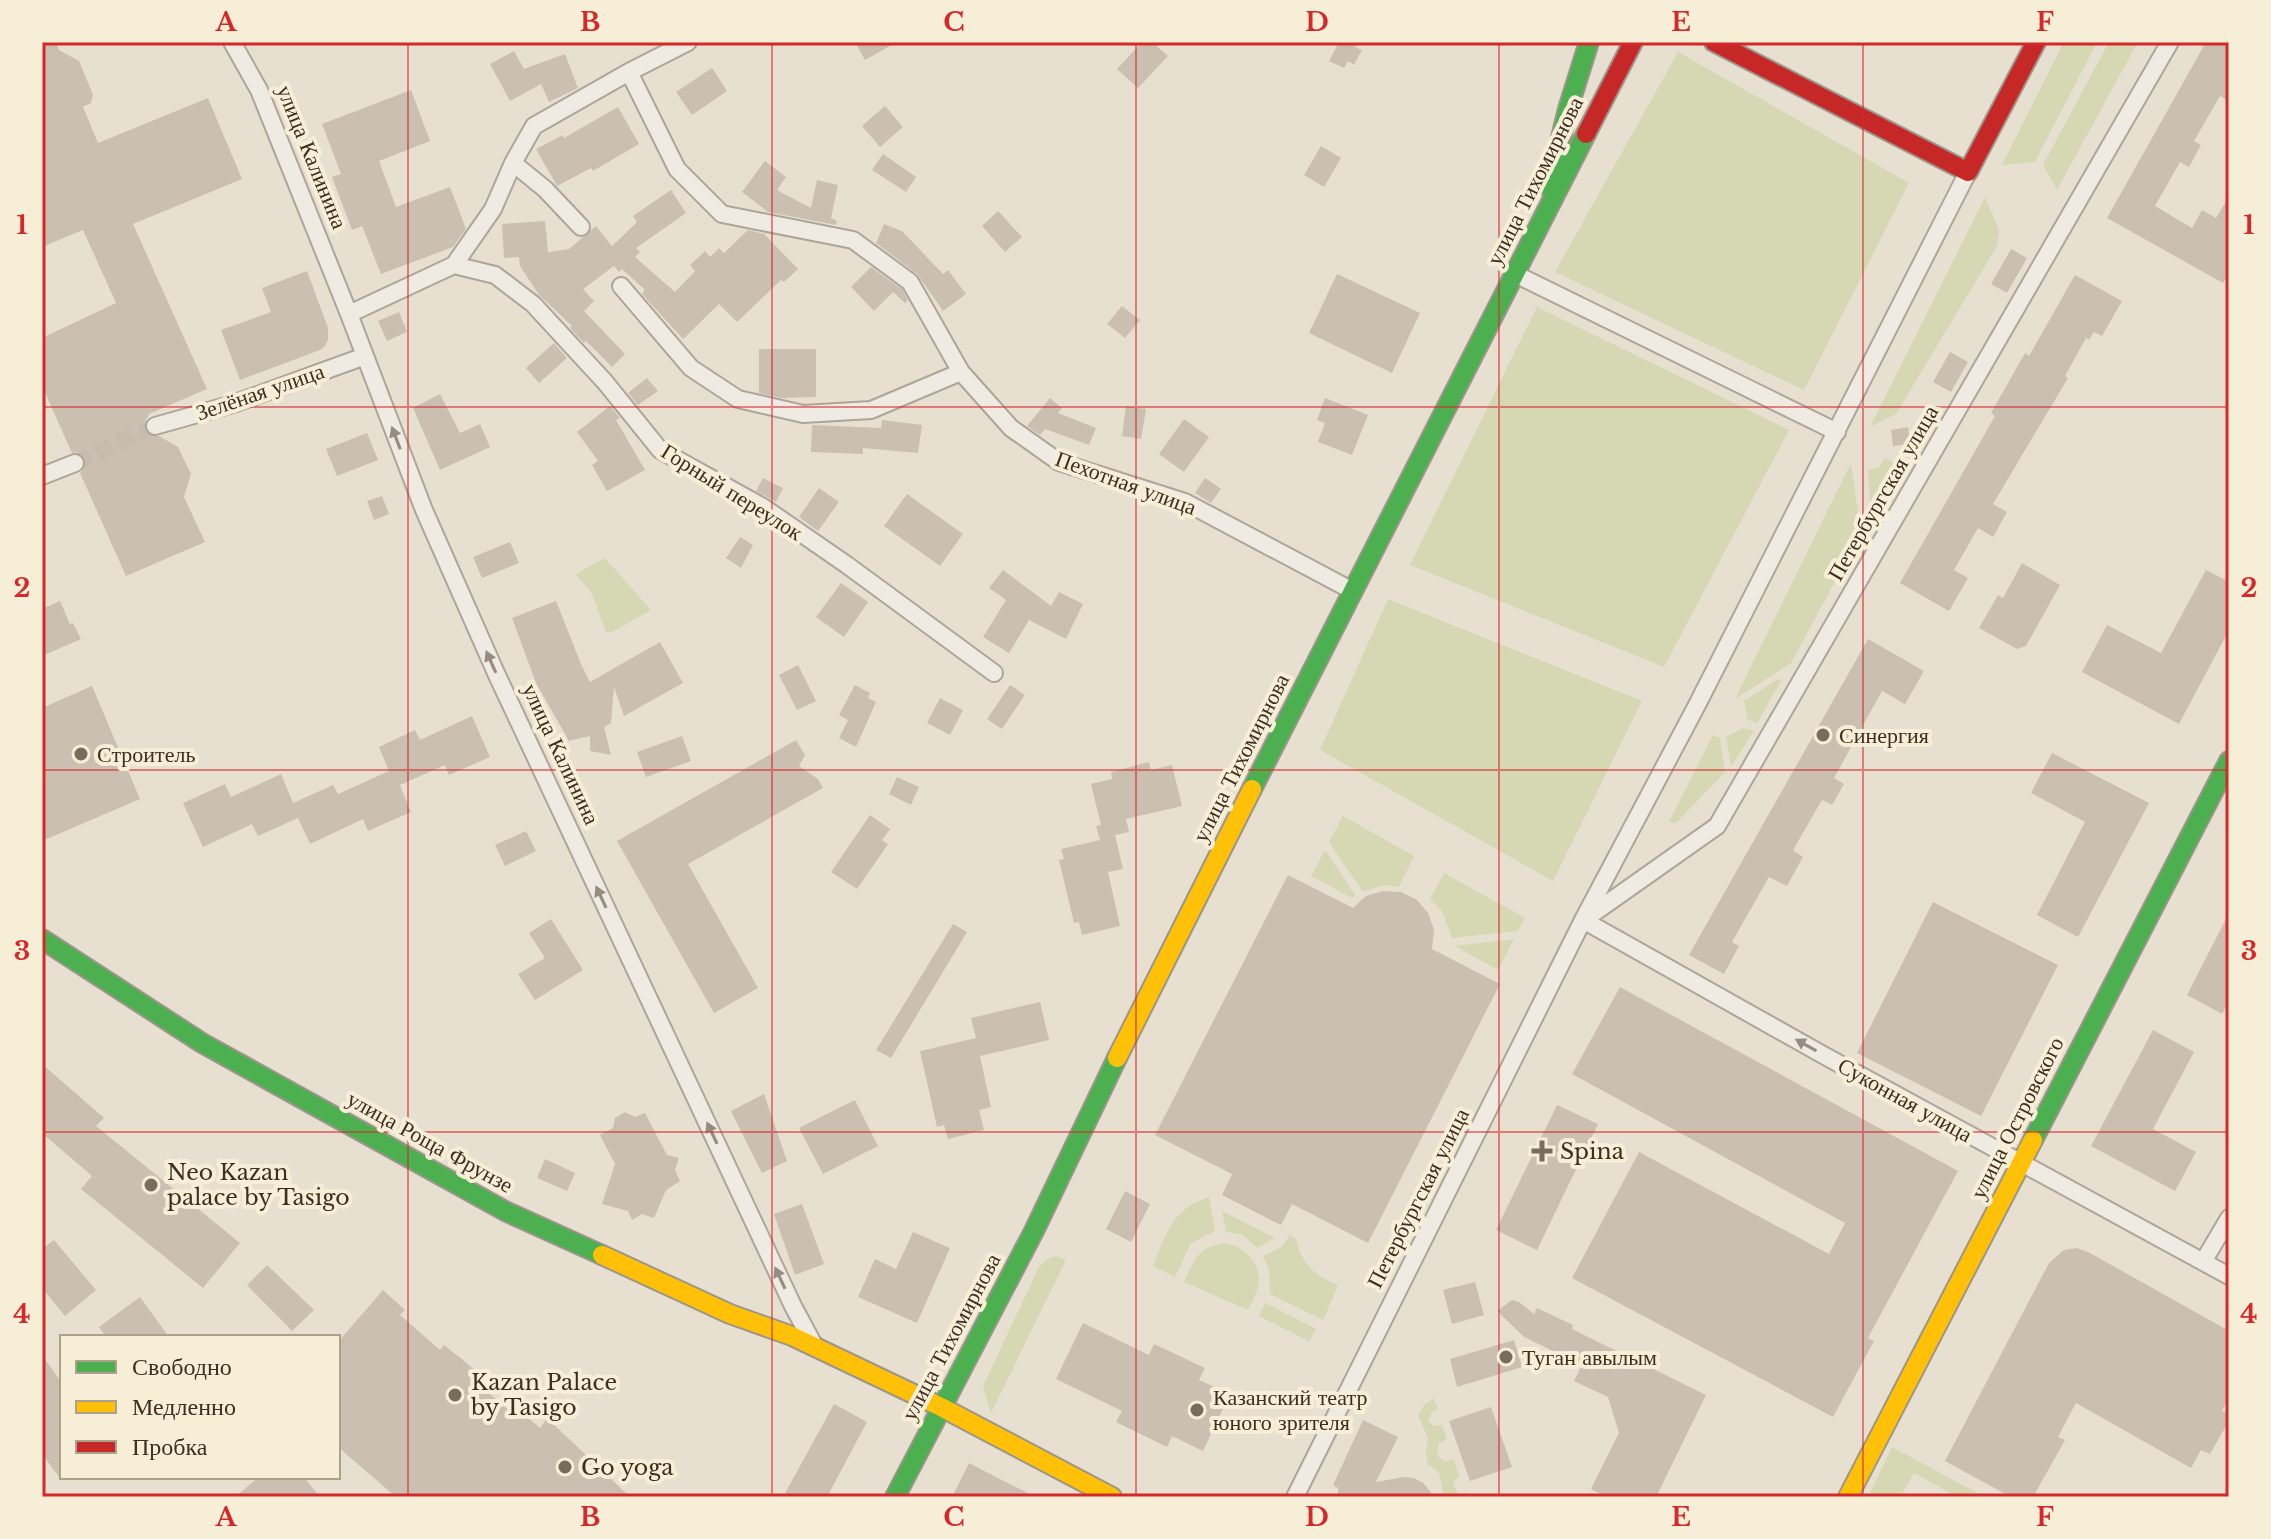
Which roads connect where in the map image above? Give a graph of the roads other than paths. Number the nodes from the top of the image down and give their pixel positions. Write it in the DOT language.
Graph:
graph roads {
  1 [pos="232,42"];
  2 [pos="688,42"];
  3 [pos="1589,42"];
  4 [pos="1633,42"];
  5 [pos="1714,42"];
  6 [pos="2036,42"];
  7 [pos="2170,42"];
  8 [pos="629,72"];
  9 [pos="513,163"];
  10 [pos="1968,172"];
  11 [pos="1540,224"];
  12 [pos="581,227"];
  13 [pos="454,265"];
  14 [pos="1515,274"];
  15 [pos="621,286"];
  16 [pos="349,314"];
  17 [pos="365,356"];
  18 [pos="961,372"];
  19 [pos="155,426"];
  20 [pos="1837,432"];
  21 [pos="75,463"];
  22 [pos="42,476"];
  23 [pos="1353,591"];
  24 [pos="994,673"];
  25 [pos="2229,761"];
  26 [pos="1583,920"];
  27 [pos="42,939"];
  28 [pos="2021,1164"];
  29 [pos="2229,1218"];
  30 [pos="2203,1262"];
  31 [pos="2229,1276"];
  32 [pos="815,1348"];
  33 [pos="941,1407"];
  34 [pos="895,1497"];
  35 [pos="1112,1497"];
  36 [pos="1295,1497"];
  37 [pos="1848,1497"];
  1 -- 16 [label="street, улица Калинина"];
  2 -- 8 [label="street"];
  3 -- 11 [label="main road"];
  4 -- 11 [label="main road, улица Тихомирнова"];
  5 -- 10 [label="main road"];
  6 -- 10 [label="main road, Петербургская улица"];
  7 -- 26 [label="street, Петербургская улица"];
  8 -- 9 [label="street"];
  8 -- 18 [label="street, Пехотная улица"];
  9 -- 12 [label="street"];
  9 -- 13 [label="street"];
  10 -- 20 [label="street, Петербургская улица"];
  11 -- 14 [label="main road, улица Тихомирнова"];
  13 -- 16 [label="street"];
  13 -- 24 [label="street, Горный переулок"];
  14 -- 20 [label="street"];
  14 -- 23 [label="main road, улица Тихомирнова"];
  15 -- 18 [label="street"];
  16 -- 17 [label="street, улица Калинина"];
  17 -- 19 [label="street, Зелёная улица"];
  32 -- 17 [label="street, улица Калинина, one-way"];
  18 -- 23 [label="street, Пехотная улица"];
  20 -- 26 [label="street, Петербургская улица"];
  21 -- 22 [label="street"];
  23 -- 33 [label="main road, улица Тихомирнова"];
  25 -- 28 [label="main road, улица Островского"];
  28 -- 26 [label="street, Суконная улица, one-way"];
  26 -- 36 [label="street, Петербургская улица"];
  27 -- 32 [label="main road, улица Роща Фрунзе"];
  28 -- 30 [label="street, Суконная улица"];
  28 -- 37 [label="main road, улица Островского"];
  29 -- 30 [label="street"];
  30 -- 31 [label="street, Суконная улица"];
  32 -- 33 [label="main road"];
  33 -- 34 [label="main road, улица Тихомирнова"];
  33 -- 35 [label="main road"];
}
